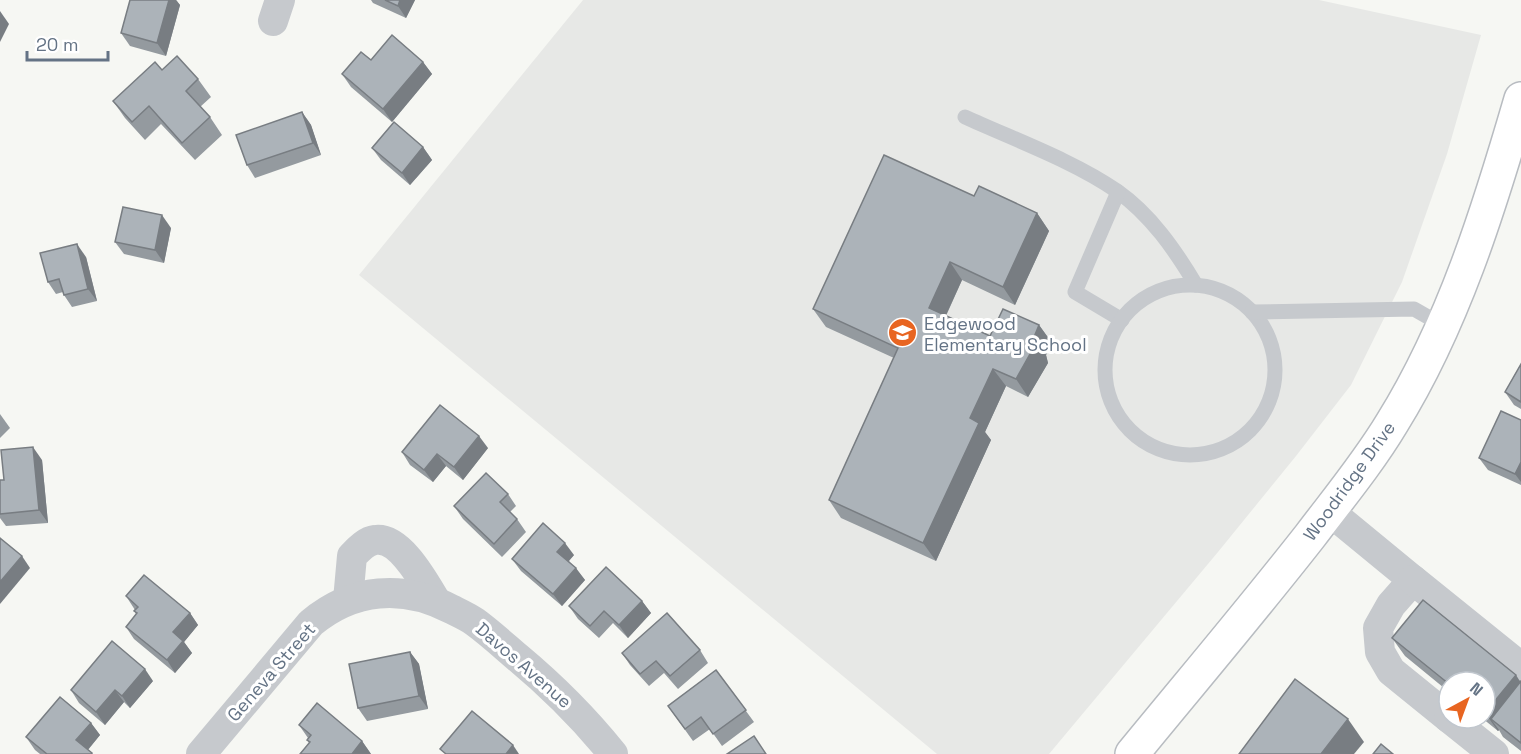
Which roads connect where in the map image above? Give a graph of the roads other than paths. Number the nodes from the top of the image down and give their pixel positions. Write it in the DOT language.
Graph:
graph roads {
  1 [pos="1521,99"];
  2 [pos="965,117"];
  3 [pos="1118,192"];
  4 [pos="1196,285"];
  5 [pos="1252,312"];
  6 [pos="1122,320"];
  7 [pos="1442,325"];
  8 [pos="1329,511"];
  9 [pos="1413,580"];
  10 [pos="384,592"];
  11 [pos="348,600"];
  12 [pos="436,601"];
  13 [pos="1521,667"];
  14 [pos="1437,708"];
  15 [pos="1464,730"];
  16 [pos="201,754"];
  17 [pos="614,754"];
  18 [pos="1132,754"];
  19 [pos="1494,754"];
  1 -- 7 [label="street, Woodridge Drive"];
  2 -- 3 [label="lane"];
  3 -- 4 [label="lane"];
  3 -- 6 [label="lane"];
  4 -- 5 [label="lane"];
  4 -- 6 [label="lane"];
  5 -- 6 [label="lane"];
  5 -- 7 [label="lane"];
  7 -- 8 [label="street, Woodridge Drive"];
  8 -- 9 [label="street"];
  8 -- 18 [label="street, Woodridge Drive"];
  9 -- 13 [label="street"];
  9 -- 14 [label="street"];
  10 -- 11 [label="street, Geneva Street"];
  10 -- 12 [label="street, Davos Avenue"];
  11 -- 12 [label="street"];
  11 -- 16 [label="street, Geneva Street"];
  12 -- 17 [label="street, Davos Avenue"];
  15 -- 19 [label="street"];
}
